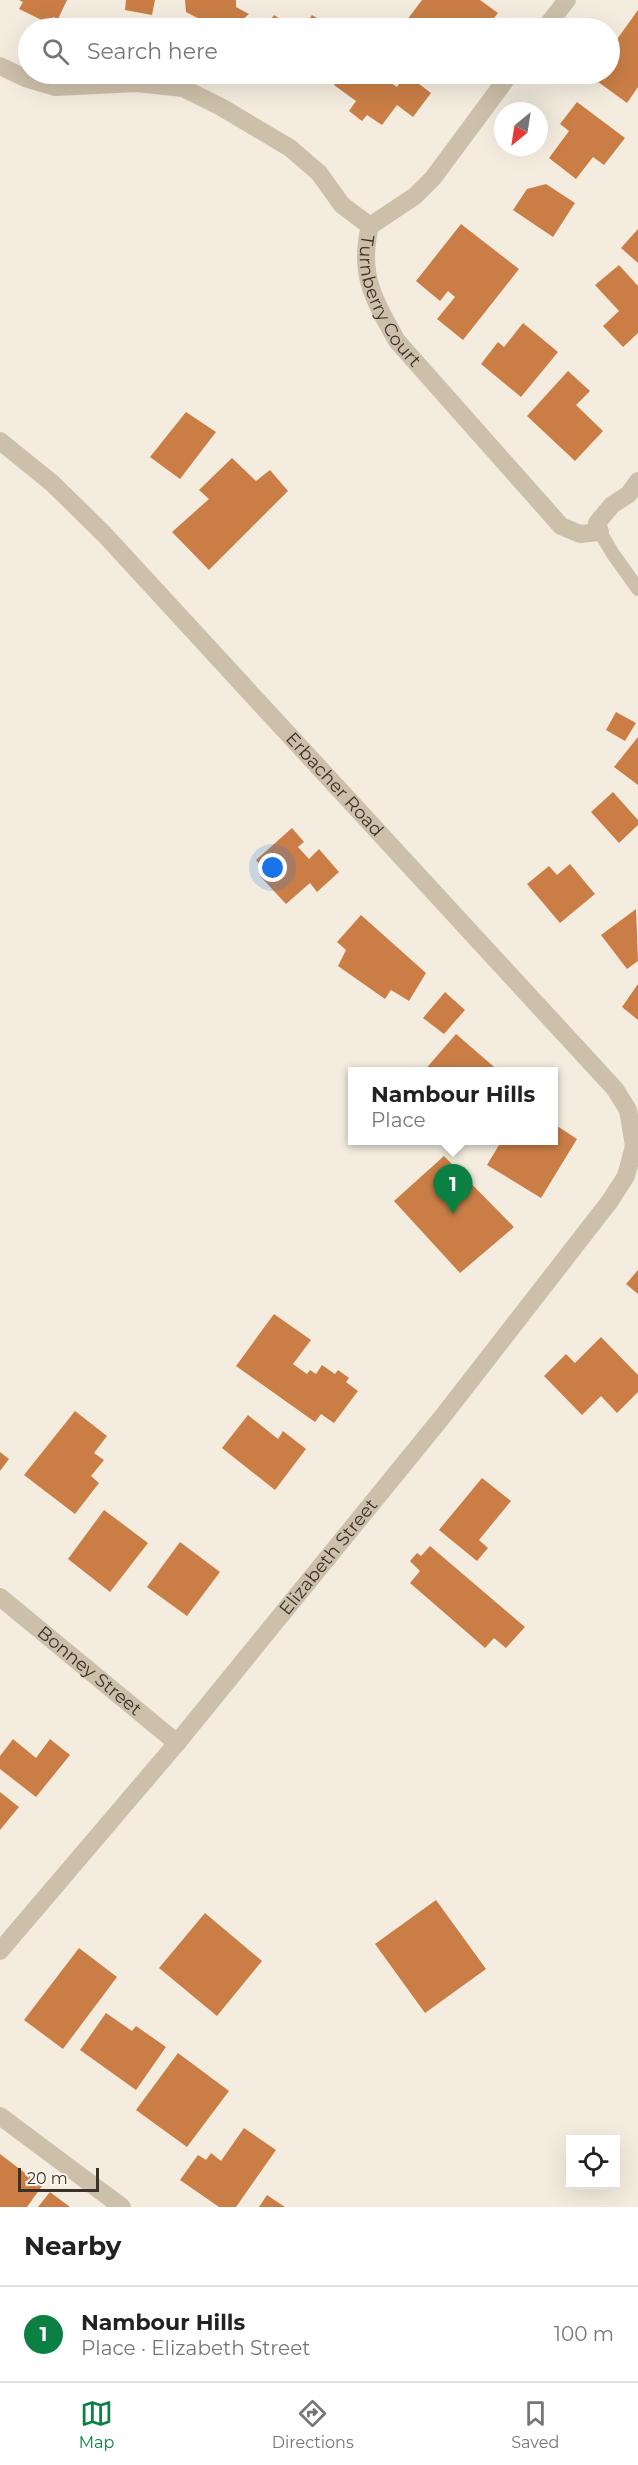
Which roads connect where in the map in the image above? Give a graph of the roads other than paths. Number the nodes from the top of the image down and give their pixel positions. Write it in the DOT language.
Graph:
graph roads {
  1 [pos="567,0"];
  2 [pos="553,18"];
  3 [pos="0,66"];
  4 [pos="18,75"];
  5 [pos="46,84"];
  6 [pos="117,84"];
  7 [pos="146,84"];
  8 [pos="503,84"];
  9 [pos="370,226"];
  10 [pos="0,441"];
  11 [pos="638,481"];
  12 [pos="600,532"];
  13 [pos="638,589"];
  14 [pos="636,1146"];
  15 [pos="0,1597"];
  16 [pos="177,1743"];
  17 [pos="0,1951"];
  18 [pos="0,2116"];
  19 [pos="122,2207"];
  1 -- 2 [label="street"];
  3 -- 4 [label="street, Turnberry Court"];
  5 -- 6 [label="street, Turnberry Court"];
  7 -- 9 [label="street, Turnberry Court"];
  8 -- 9 [label="street"];
  9 -- 12 [label="street, Turnberry Court"];
  10 -- 14 [label="street, Erbacher Road"];
  11 -- 12 [label="street"];
  12 -- 13 [label="lane"];
  14 -- 16 [label="street, Elizabeth Street"];
  15 -- 16 [label="street, Bonney Street"];
  16 -- 17 [label="street, Elizabeth Street"];
  18 -- 19 [label="street"];
}
